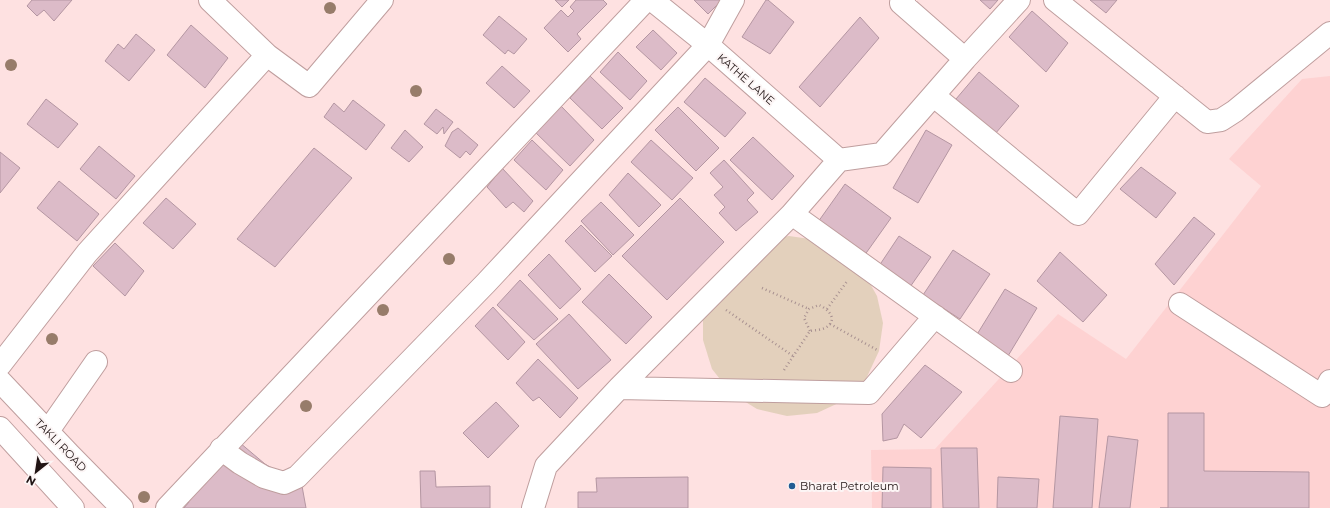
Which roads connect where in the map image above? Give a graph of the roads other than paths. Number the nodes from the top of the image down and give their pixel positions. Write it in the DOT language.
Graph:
graph roads {
  1 [pos="210,0"];
  2 [pos="382,0"];
  3 [pos="646,0"];
  4 [pos="652,0"];
  5 [pos="733,0"];
  6 [pos="904,0"];
  7 [pos="1019,0"];
  8 [pos="1055,0"];
  9 [pos="1330,33"];
  10 [pos="708,46"];
  11 [pos="267,55"];
  12 [pos="965,59"];
  13 [pos="934,96"];
  14 [pos="1175,96"];
  15 [pos="839,160"];
  16 [pos="792,214"];
  17 [pos="1180,304"];
  18 [pos="935,316"];
  19 [pos="96,362"];
  20 [pos="0,365"];
  21 [pos="1011,371"];
  22 [pos="0,381"];
  23 [pos="1330,381"];
  24 [pos="619,388"];
  25 [pos="0,428"];
  26 [pos="48,431"];
  27 [pos="221,450"];
  28 [pos="73,508"];
  29 [pos="122,508"];
  30 [pos="167,508"];
  31 [pos="533,508"];
  1 -- 11 [label="street"];
  2 -- 11 [label="street"];
  3 -- 27 [label="street"];
  4 -- 10 [label="street, KATHE LANE"];
  5 -- 10 [label="street"];
  6 -- 12 [label="street"];
  7 -- 12 [label="street"];
  8 -- 14 [label="street"];
  9 -- 14 [label="street"];
  10 -- 15 [label="street, KATHE LANE"];
  10 -- 27 [label="street"];
  11 -- 20 [label="street"];
  12 -- 13 [label="street"];
  13 -- 14 [label="street"];
  13 -- 15 [label="street"];
  15 -- 16 [label="street"];
  16 -- 18 [label="street"];
  16 -- 24 [label="street"];
  17 -- 23 [label="street"];
  18 -- 21 [label="street"];
  18 -- 24 [label="street"];
  19 -- 26 [label="street"];
  22 -- 26 [label="street, TAKLI ROAD"];
  24 -- 31 [label="street"];
  25 -- 28 [label="street"];
  26 -- 29 [label="street, TAKLI ROAD"];
  27 -- 30 [label="street"];
}
